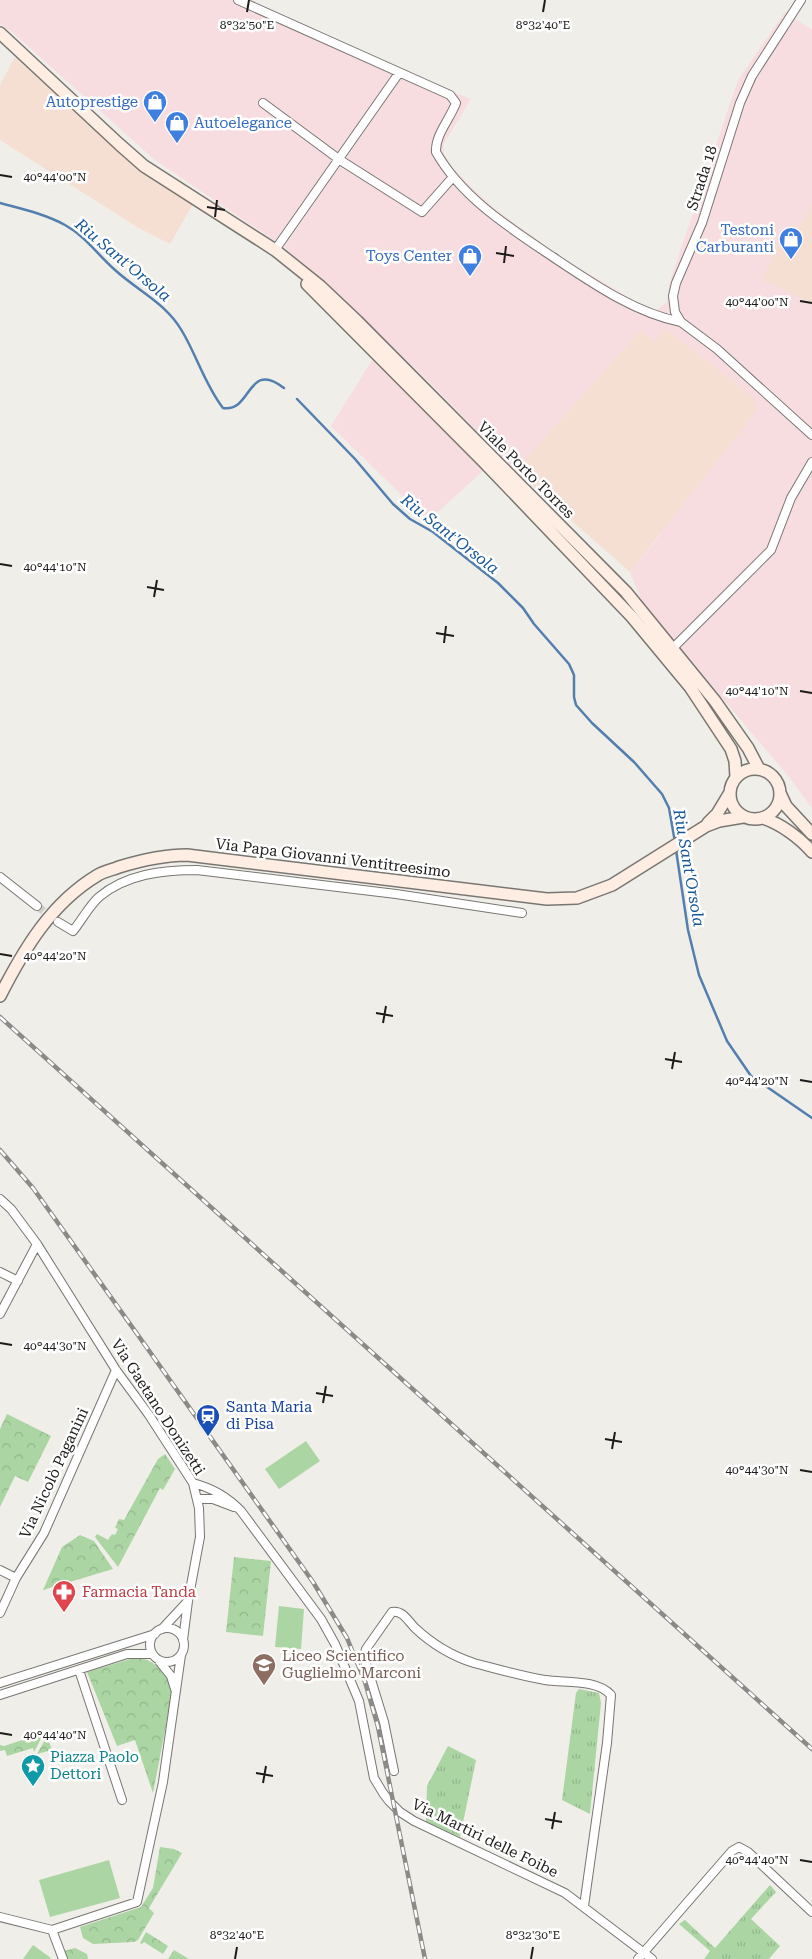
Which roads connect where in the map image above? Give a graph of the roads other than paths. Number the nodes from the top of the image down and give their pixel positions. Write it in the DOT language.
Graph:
graph roads {
  1 [pos="238,0"];
  2 [pos="801,0"];
  3 [pos="0,33"];
  4 [pos="399,73"];
  5 [pos="263,103"];
  6 [pos="340,160"];
  7 [pos="453,177"];
  8 [pos="237,225"];
  9 [pos="275,250"];
  10 [pos="681,322"];
  11 [pos="812,435"];
  12 [pos="812,462"];
  13 [pos="673,648"];
  14 [pos="759,769"];
  15 [pos="736,777"];
  16 [pos="780,793"];
  17 [pos="729,794"];
  18 [pos="743,817"];
  19 [pos="763,818"];
  20 [pos="706,826"];
  21 [pos="812,834"];
  22 [pos="812,852"];
  23 [pos="0,876"];
  24 [pos="402,881"];
  25 [pos="396,894"];
  26 [pos="37,906"];
  27 [pos="522,913"];
  28 [pos="58,922"];
  29 [pos="0,996"];
  30 [pos="0,1199"];
  31 [pos="37,1244"];
  32 [pos="0,1272"];
  33 [pos="18,1281"];
  34 [pos="0,1314"];
  35 [pos="116,1370"];
  36 [pos="193,1483"];
  37 [pos="198,1499"];
  38 [pos="241,1510"];
  39 [pos="0,1570"];
  40 [pos="16,1578"];
  41 [pos="188,1601"];
  42 [pos="0,1613"];
  43 [pos="158,1632"];
  44 [pos="183,1640"];
  45 [pos="152,1654"];
  46 [pos="181,1655"];
  47 [pos="159,1661"];
  48 [pos="78,1670"];
  49 [pos="0,1683"];
  50 [pos="176,1692"];
  51 [pos="0,1695"];
  52 [pos="394,1771"];
  53 [pos="122,1800"];
  54 [pos="584,1906"];
  55 [pos="812,1912"];
  56 [pos="0,1917"];
  57 [pos="52,1930"];
  58 [pos="644,1952"];
  59 [pos="63,1959"];
  60 [pos="638,1959"];
  61 [pos="652,1959"];
  1 -- 4 [label="street"];
  2 -- 10 [label="street, Strada 18"];
  3 -- 8 [label="main road, Viale Porto Torres"];
  4 -- 6 [label="street"];
  4 -- 7 [label="street"];
  5 -- 6 [label="street"];
  6 -- 7 [label="street"];
  6 -- 9 [label="street"];
  7 -- 10 [label="street"];
  8 -- 9 [label="main road, Viale Porto Torres"];
  8 -- 15 [label="main road, Viale Porto Torres"];
  9 -- 13 [label="main road, Viale Porto Torres"];
  10 -- 11 [label="street"];
  12 -- 13 [label="street"];
  13 -- 14 [label="main road, Viale Porto Torres"];
  14 -- 15 [label="main road"];
  14 -- 16 [label="main road"];
  15 -- 17 [label="main road"];
  16 -- 19 [label="main road"];
  16 -- 21 [label="main road"];
  17 -- 18 [label="main road"];
  17 -- 20 [label="main road, Via Papa Giovanni Ventitreesimo"];
  18 -- 19 [label="main road"];
  18 -- 20 [label="main road, Via Papa Giovanni Ventitreesimo"];
  19 -- 22 [label="main road"];
  20 -- 24 [label="main road, Via Papa Giovanni Ventitreesimo"];
  23 -- 26 [label="street"];
  24 -- 25 [label="street"];
  24 -- 29 [label="main road, Via Papa Giovanni Ventitreesimo"];
  25 -- 27 [label="street"];
  25 -- 28 [label="street"];
  30 -- 31 [label="street, Via Gaetano Donizetti"];
  31 -- 33 [label="street"];
  31 -- 35 [label="street, Via Gaetano Donizetti"];
  32 -- 33 [label="street"];
  33 -- 34 [label="street"];
  35 -- 36 [label="street, Via Gaetano Donizetti"];
  35 -- 40 [label="street, Via Nicolò Paganini"];
  36 -- 37 [label="street, Via Gaetano Donizetti"];
  36 -- 38 [label="street, Via Martiri delle Foibe"];
  37 -- 38 [label="street"];
  37 -- 41 [label="street, Via Gaetano Donizetti"];
  38 -- 54 [label="street, Via Martiri delle Foibe"];
  39 -- 40 [label="street"];
  40 -- 42 [label="street, Via Nicolò Paganini"];
  41 -- 43 [label="street"];
  41 -- 44 [label="street, Via Gaetano Donizetti"];
  43 -- 44 [label="street"];
  43 -- 45 [label="street"];
  43 -- 49 [label="street"];
  44 -- 46 [label="street, Via Gaetano Donizetti"];
  45 -- 47 [label="street"];
  45 -- 48 [label="street"];
  46 -- 47 [label="street"];
  46 -- 50 [label="street, Via Gaetano Donizetti"];
  47 -- 50 [label="street"];
  48 -- 51 [label="street"];
  48 -- 53 [label="street"];
  50 -- 57 [label="street, Via Gaetano Donizetti"];
  52 -- 54 [label="street"];
  54 -- 58 [label="street, Via Martiri delle Foibe"];
  55 -- 58 [label="street"];
  56 -- 57 [label="street"];
  57 -- 59 [label="street"];
  58 -- 60 [label="street"];
  58 -- 61 [label="street, Via Martiri delle Foibe"];
}
